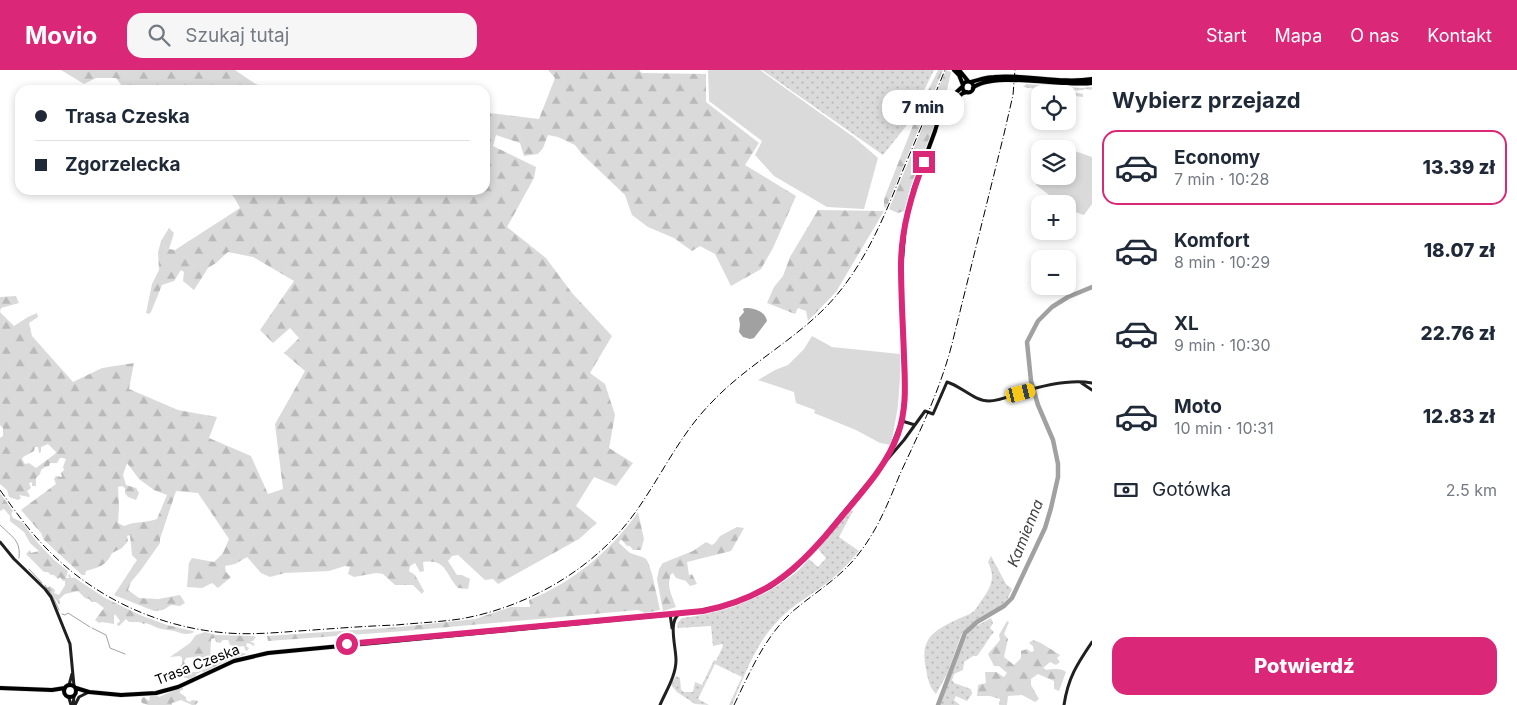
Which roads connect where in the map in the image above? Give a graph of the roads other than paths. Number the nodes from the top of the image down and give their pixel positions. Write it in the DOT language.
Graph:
graph roads {
  1 [pos="954,70"];
  2 [pos="959,70"];
  3 [pos="1092,79"];
  4 [pos="970,82"];
  5 [pos="1092,83"];
  6 [pos="963,86"];
  7 [pos="974,88"];
  8 [pos="967,92"];
  9 [pos="941,115"];
  10 [pos="1080,382"];
  11 [pos="1092,383"];
  12 [pos="1092,390"];
  13 [pos="902,421"];
  14 [pos="915,424"];
  15 [pos="885,461"];
  16 [pos="0,542"];
  17 [pos="680,613"];
  18 [pos="670,614"];
  19 [pos="674,623"];
  20 [pos="674,631"];
  21 [pos="1092,642"];
  22 [pos="73,668"];
  23 [pos="67,686"];
  24 [pos="75,687"];
  25 [pos="0,688"];
  26 [pos="52,690"];
  27 [pos="89,692"];
  28 [pos="64,693"];
  29 [pos="73,696"];
  30 [pos="73,705"];
  31 [pos="660,705"];
  32 [pos="1064,705"];
  1 -- 6 [label="main road"];
  2 -- 4 [label="main road"];
  3 -- 4 [label="main road"];
  4 -- 6 [label="main road"];
  4 -- 7 [label="main road"];
  5 -- 7 [label="main road"];
  6 -- 8 [label="main road"];
  6 -- 9 [label="main road"];
  7 -- 8 [label="main road"];
  8 -- 9 [label="main road"];
  9 -- 13 [label="main road, Trasa Czeska"];
  10 -- 11 [label="street"];
  10 -- 12 [label="street"];
  10 -- 14 [label="street"];
  13 -- 14 [label="street"];
  13 -- 15 [label="main road, Trasa Czeska"];
  14 -- 15 [label="street"];
  15 -- 17 [label="main road, Trasa Czeska"];
  16 -- 22 [label="street"];
  17 -- 18 [label="main road, Trasa Czeska"];
  17 -- 19 [label="street"];
  18 -- 19 [label="street"];
  18 -- 20 [label="street"];
  18 -- 27 [label="main road, Trasa Czeska"];
  19 -- 20 [label="street"];
  20 -- 31 [label="street"];
  21 -- 32 [label="street"];
  22 -- 23 [label="street"];
  22 -- 24 [label="street"];
  23 -- 24 [label="main road, Trasa Czeska"];
  23 -- 26 [label="main road"];
  23 -- 28 [label="main road"];
  24 -- 27 [label="main road, Trasa Czeska"];
  24 -- 29 [label="main road"];
  25 -- 26 [label="main road"];
  26 -- 28 [label="main road"];
  27 -- 29 [label="main road, Trasa Czeska"];
  27 -- 30 [label="street"];
  28 -- 29 [label="main road"];
  29 -- 30 [label="street"];
}
